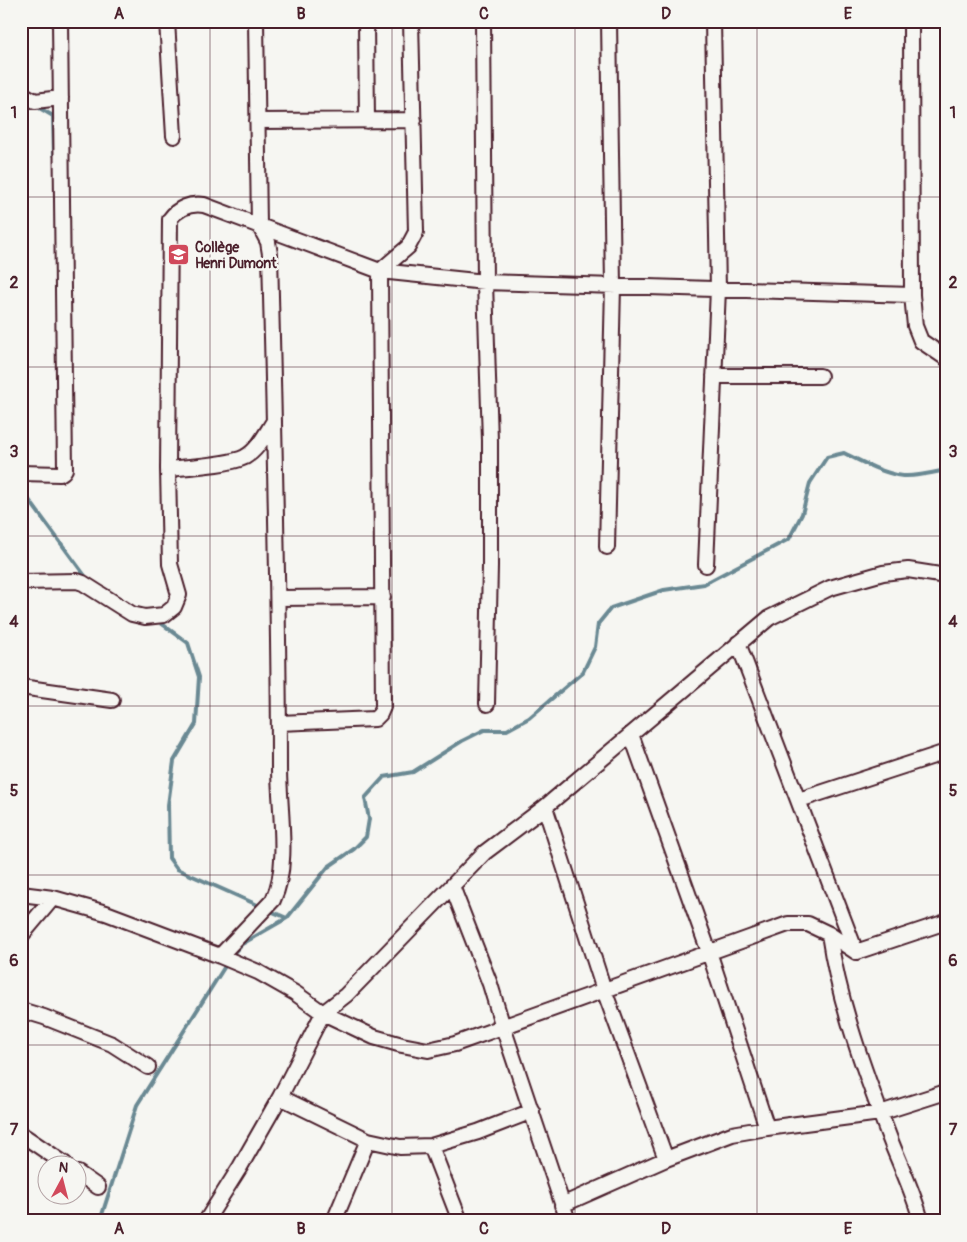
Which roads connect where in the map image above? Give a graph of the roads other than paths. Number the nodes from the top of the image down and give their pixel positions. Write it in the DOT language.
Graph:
graph roads {
  1 [pos="60,21"];
  2 [pos="167,21"];
  3 [pos="256,21"];
  4 [pos="366,21"];
  5 [pos="411,21"];
  6 [pos="484,21"];
  7 [pos="608,21"];
  8 [pos="712,21"];
  9 [pos="911,21"];
  10 [pos="21,93"];
  11 [pos="61,98"];
  12 [pos="414,120"];
  13 [pos="257,121"];
  14 [pos="367,121"];
  15 [pos="174,136"];
  16 [pos="259,225"];
  17 [pos="380,272"];
  18 [pos="485,282"];
  19 [pos="613,286"];
  20 [pos="718,289"];
  21 [pos="912,295"];
  22 [pos="946,358"];
  23 [pos="714,376"];
  24 [pos="820,376"];
  25 [pos="274,420"];
  26 [pos="168,469"];
  27 [pos="21,474"];
  28 [pos="607,547"];
  29 [pos="706,565"];
  30 [pos="946,576"];
  31 [pos="21,582"];
  32 [pos="383,597"];
  33 [pos="279,598"];
  34 [pos="738,643"];
  35 [pos="21,687"];
  36 [pos="112,700"];
  37 [pos="487,704"];
  38 [pos="279,723"];
  39 [pos="631,734"];
  40 [pos="946,752"];
  41 [pos="798,800"];
  42 [pos="545,807"];
  43 [pos="452,886"];
  44 [pos="21,894"];
  45 [pos="53,898"];
  46 [pos="946,922"];
  47 [pos="829,934"];
  48 [pos="21,936"];
  49 [pos="709,952"];
  50 [pos="856,952"];
  51 [pos="220,956"];
  52 [pos="604,990"];
  53 [pos="21,1010"];
  54 [pos="323,1014"];
  55 [pos="503,1026"];
  56 [pos="148,1067"];
  57 [pos="946,1092"];
  58 [pos="280,1097"];
  59 [pos="532,1111"];
  60 [pos="880,1114"];
  61 [pos="767,1128"];
  62 [pos="21,1134"];
  63 [pos="368,1140"];
  64 [pos="431,1146"];
  65 [pos="50,1154"];
  66 [pos="666,1160"];
  67 [pos="88,1180"];
  68 [pos="98,1187"];
  69 [pos="562,1204"];
  70 [pos="206,1221"];
  71 [pos="334,1221"];
  72 [pos="460,1221"];
  73 [pos="568,1221"];
  74 [pos="921,1221"];
  1 -- 11 [label="street"];
  2 -- 15 [label="street"];
  3 -- 13 [label="street"];
  4 -- 14 [label="street"];
  5 -- 12 [label="street"];
  6 -- 18 [label="street"];
  7 -- 19 [label="street"];
  8 -- 20 [label="street"];
  9 -- 21 [label="street"];
  10 -- 11 [label="street"];
  11 -- 27 [label="street"];
  12 -- 14 [label="street"];
  12 -- 17 [label="street"];
  13 -- 14 [label="street"];
  13 -- 16 [label="street"];
  16 -- 17 [label="street"];
  16 -- 25 [label="street"];
  16 -- 26 [label="street"];
  17 -- 18 [label="street"];
  17 -- 32 [label="street"];
  18 -- 19 [label="street"];
  18 -- 37 [label="street"];
  19 -- 20 [label="street"];
  19 -- 28 [label="street"];
  20 -- 21 [label="street"];
  20 -- 23 [label="street"];
  21 -- 22 [label="street"];
  23 -- 24 [label="street"];
  23 -- 29 [label="street"];
  25 -- 26 [label="street"];
  25 -- 33 [label="street"];
  26 -- 31 [label="street"];
  30 -- 34 [label="street"];
  32 -- 33 [label="street"];
  32 -- 38 [label="street"];
  33 -- 38 [label="street"];
  34 -- 39 [label="street"];
  34 -- 41 [label="street"];
  35 -- 36 [label="street"];
  38 -- 51 [label="street"];
  39 -- 42 [label="street"];
  39 -- 49 [label="street"];
  40 -- 41 [label="street"];
  41 -- 50 [label="street"];
  42 -- 43 [label="street"];
  42 -- 52 [label="street"];
  43 -- 54 [label="street"];
  43 -- 55 [label="street"];
  44 -- 45 [label="street"];
  45 -- 48 [label="street"];
  45 -- 51 [label="street"];
  46 -- 50 [label="street"];
  47 -- 49 [label="street"];
  47 -- 50 [label="street"];
  47 -- 60 [label="street"];
  49 -- 52 [label="street"];
  49 -- 61 [label="street"];
  51 -- 54 [label="street"];
  52 -- 55 [label="street"];
  52 -- 66 [label="street"];
  53 -- 56 [label="street"];
  54 -- 55 [label="street"];
  54 -- 58 [label="street"];
  55 -- 59 [label="street"];
  57 -- 60 [label="street"];
  58 -- 63 [label="street"];
  58 -- 70 [label="street"];
  59 -- 64 [label="street"];
  59 -- 69 [label="street"];
  60 -- 61 [label="street"];
  60 -- 74 [label="street"];
  61 -- 66 [label="street"];
  62 -- 65 [label="street"];
  63 -- 64 [label="street"];
  63 -- 71 [label="street"];
  64 -- 72 [label="street"];
  66 -- 69 [label="street"];
  67 -- 68 [label="street"];
  69 -- 73 [label="street"];
}
